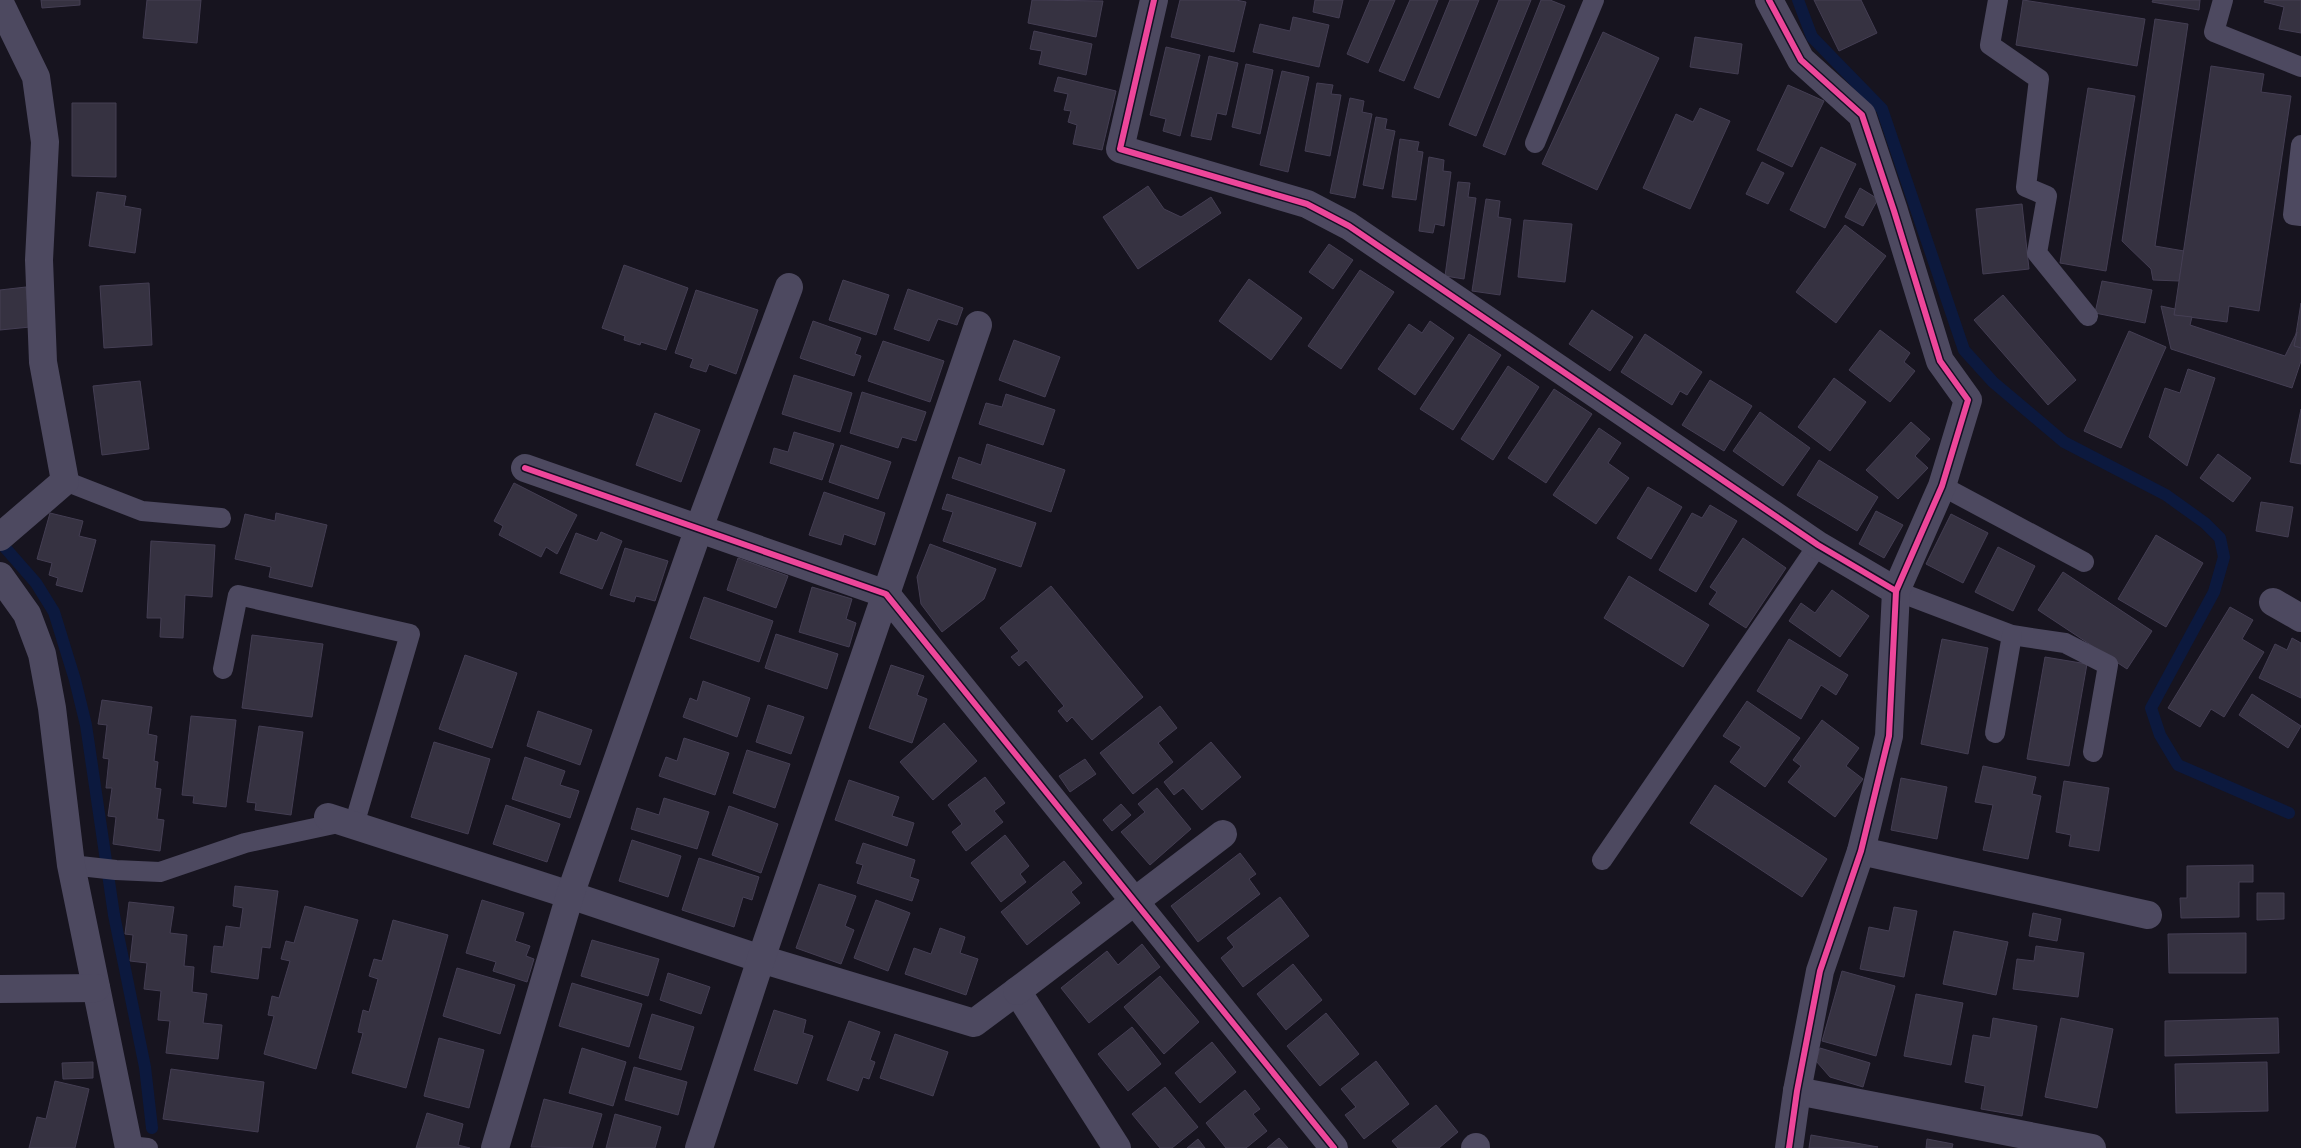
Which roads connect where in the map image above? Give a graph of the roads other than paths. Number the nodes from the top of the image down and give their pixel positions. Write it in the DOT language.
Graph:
graph roads {
  1 [pos="1154,0"];
  2 [pos="1594,0"];
  3 [pos="1769,0"];
  4 [pos="1998,0"];
  5 [pos="2223,0"];
  6 [pos="0,3"];
  7 [pos="2301,67"];
  8 [pos="1535,143"];
  9 [pos="2301,145"];
  10 [pos="2301,216"];
  11 [pos="789,287"];
  12 [pos="2088,316"];
  13 [pos="978,325"];
  14 [pos="525,468"];
  15 [pos="65,481"];
  16 [pos="1942,486"];
  17 [pos="222,518"];
  18 [pos="699,528"];
  19 [pos="2,535"];
  20 [pos="1818,545"];
  21 [pos="2084,562"];
  22 [pos="0,576"];
  23 [pos="1896,591"];
  24 [pos="886,594"];
  25 [pos="2273,602"];
  26 [pos="2301,618"];
  27 [pos="2012,635"];
  28 [pos="223,669"];
  29 [pos="1994,733"];
  30 [pos="2092,752"];
  31 [pos="342,821"];
  32 [pos="1223,834"];
  33 [pos="1861,850"];
  34 [pos="1602,860"];
  35 [pos="80,867"];
  36 [pos="570,895"];
  37 [pos="1135,900"];
  38 [pos="2148,915"];
  39 [pos="761,959"];
  40 [pos="96,988"];
  41 [pos="0,989"];
  42 [pos="1017,992"];
  43 [pos="1797,1091"];
  44 [pos="135,1147"];
  45 [pos="495,1148"];
  46 [pos="699,1148"];
  47 [pos="1117,1148"];
  48 [pos="1334,1148"];
  49 [pos="1789,1148"];
  50 [pos="2092,1148"];
  1 -- 20 [label="street"];
  2 -- 8 [label="lane"];
  3 -- 16 [label="street"];
  4 -- 12 [label="lane"];
  5 -- 7 [label="lane"];
  6 -- 15 [label="street"];
  9 -- 10 [label="lane"];
  11 -- 18 [label="street"];
  13 -- 24 [label="street"];
  14 -- 18 [label="street"];
  15 -- 17 [label="lane"];
  15 -- 19 [label="street"];
  16 -- 21 [label="lane"];
  16 -- 23 [label="street"];
  18 -- 24 [label="street"];
  18 -- 36 [label="street"];
  20 -- 23 [label="street"];
  20 -- 34 [label="lane"];
  22 -- 35 [label="street"];
  23 -- 27 [label="lane"];
  23 -- 33 [label="street"];
  24 -- 37 [label="street"];
  24 -- 39 [label="street"];
  25 -- 26 [label="street"];
  27 -- 29 [label="lane"];
  27 -- 30 [label="lane"];
  28 -- 31 [label="lane"];
  31 -- 35 [label="lane"];
  31 -- 36 [label="street"];
  32 -- 37 [label="street"];
  33 -- 38 [label="street"];
  33 -- 43 [label="street"];
  35 -- 40 [label="street"];
  36 -- 39 [label="street"];
  36 -- 45 [label="street"];
  37 -- 42 [label="street"];
  37 -- 48 [label="street"];
  39 -- 42 [label="street"];
  39 -- 46 [label="street"];
  40 -- 41 [label="street"];
  40 -- 44 [label="street"];
  42 -- 47 [label="street"];
  43 -- 49 [label="street"];
  43 -- 50 [label="street"];
}
